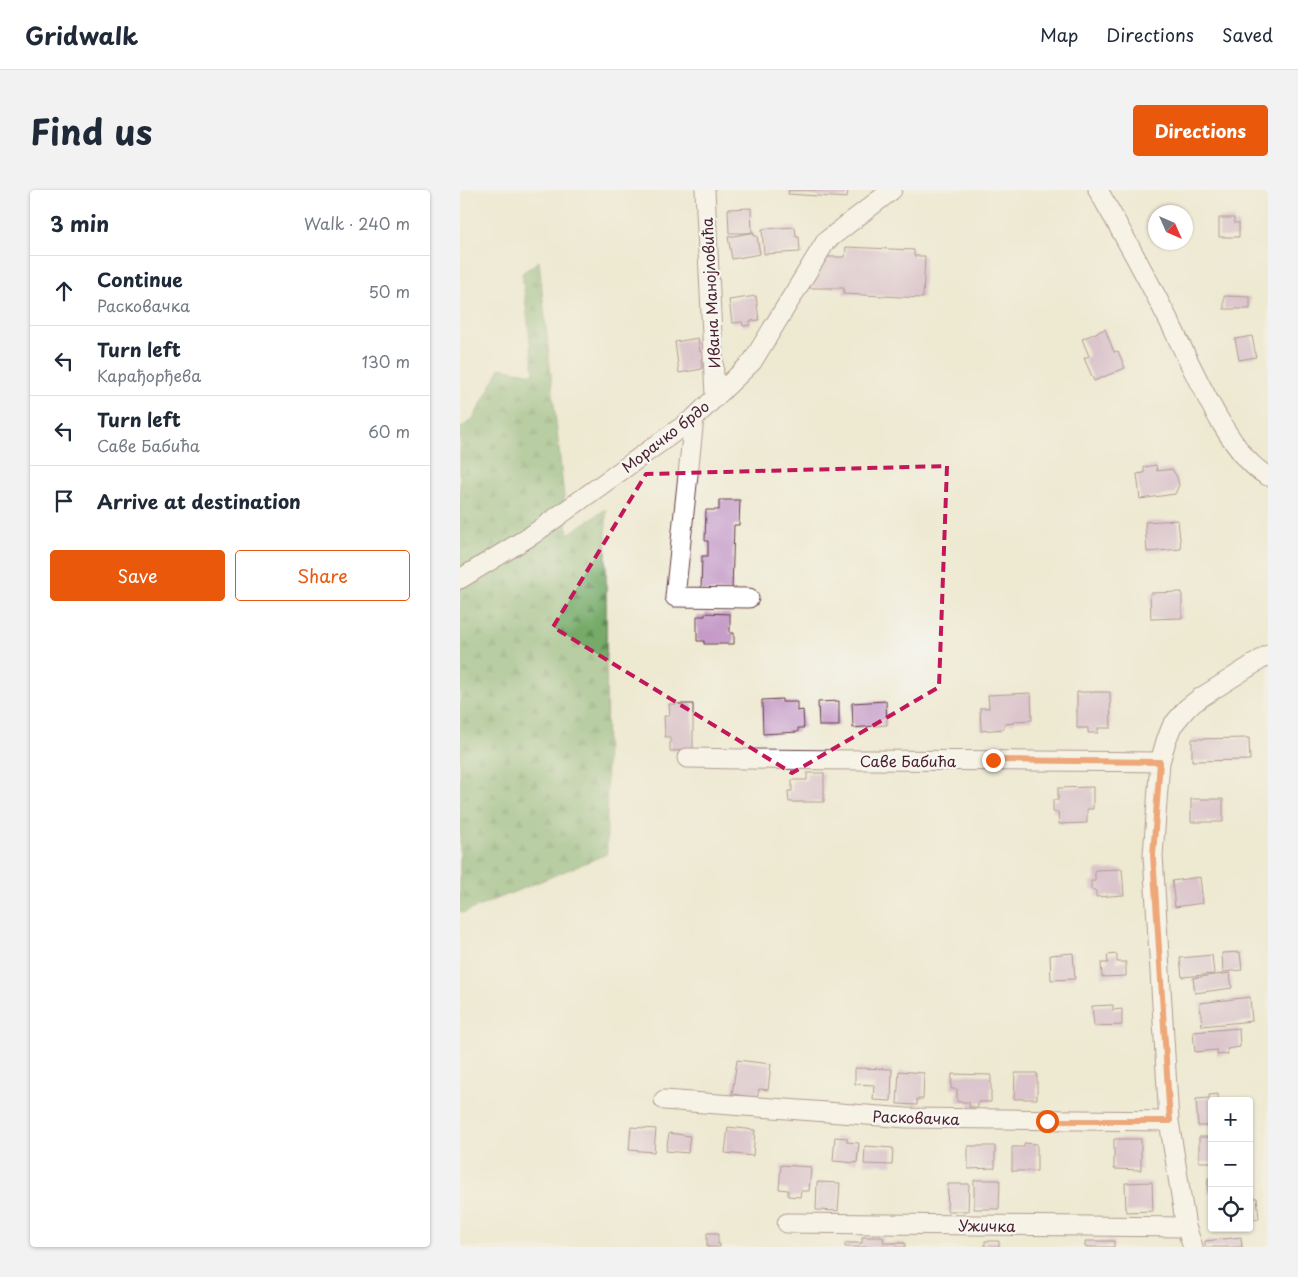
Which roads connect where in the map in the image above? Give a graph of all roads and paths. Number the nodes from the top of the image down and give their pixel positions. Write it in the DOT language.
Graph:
graph roads {
  1 [pos="706,190"];
  2 [pos="892,190"];
  3 [pos="1098,190"];
  4 [pos="715,396"];
  5 [pos="694,418"];
  6 [pos="1268,476"];
  7 [pos="460,579"];
  8 [pos="749,598"];
  9 [pos="1268,655"];
  10 [pos="687,758"];
  11 [pos="1160,762"];
  12 [pos="664,1100"];
  13 [pos="1170,1121"];
  14 [pos="787,1223"];
  15 [pos="1186,1227"];
  16 [pos="1193,1247"];
  1 -- 4 [label="street, Ивана Манојловића"];
  2 -- 4 [label="street, Морачко брдо"];
  3 -- 6 [label="street"];
  4 -- 5 [label="street, Морачко брдо"];
  5 -- 7 [label="street, Морачко брдо"];
  5 -- 8 [label="street"];
  9 -- 11 [label="street"];
  10 -- 11 [label="street, Саве Бабића"];
  11 -- 13 [label="street"];
  12 -- 13 [label="street, Расковачка"];
  13 -- 15 [label="street"];
  14 -- 15 [label="street, Ужичка"];
  15 -- 16 [label="street"];
}
